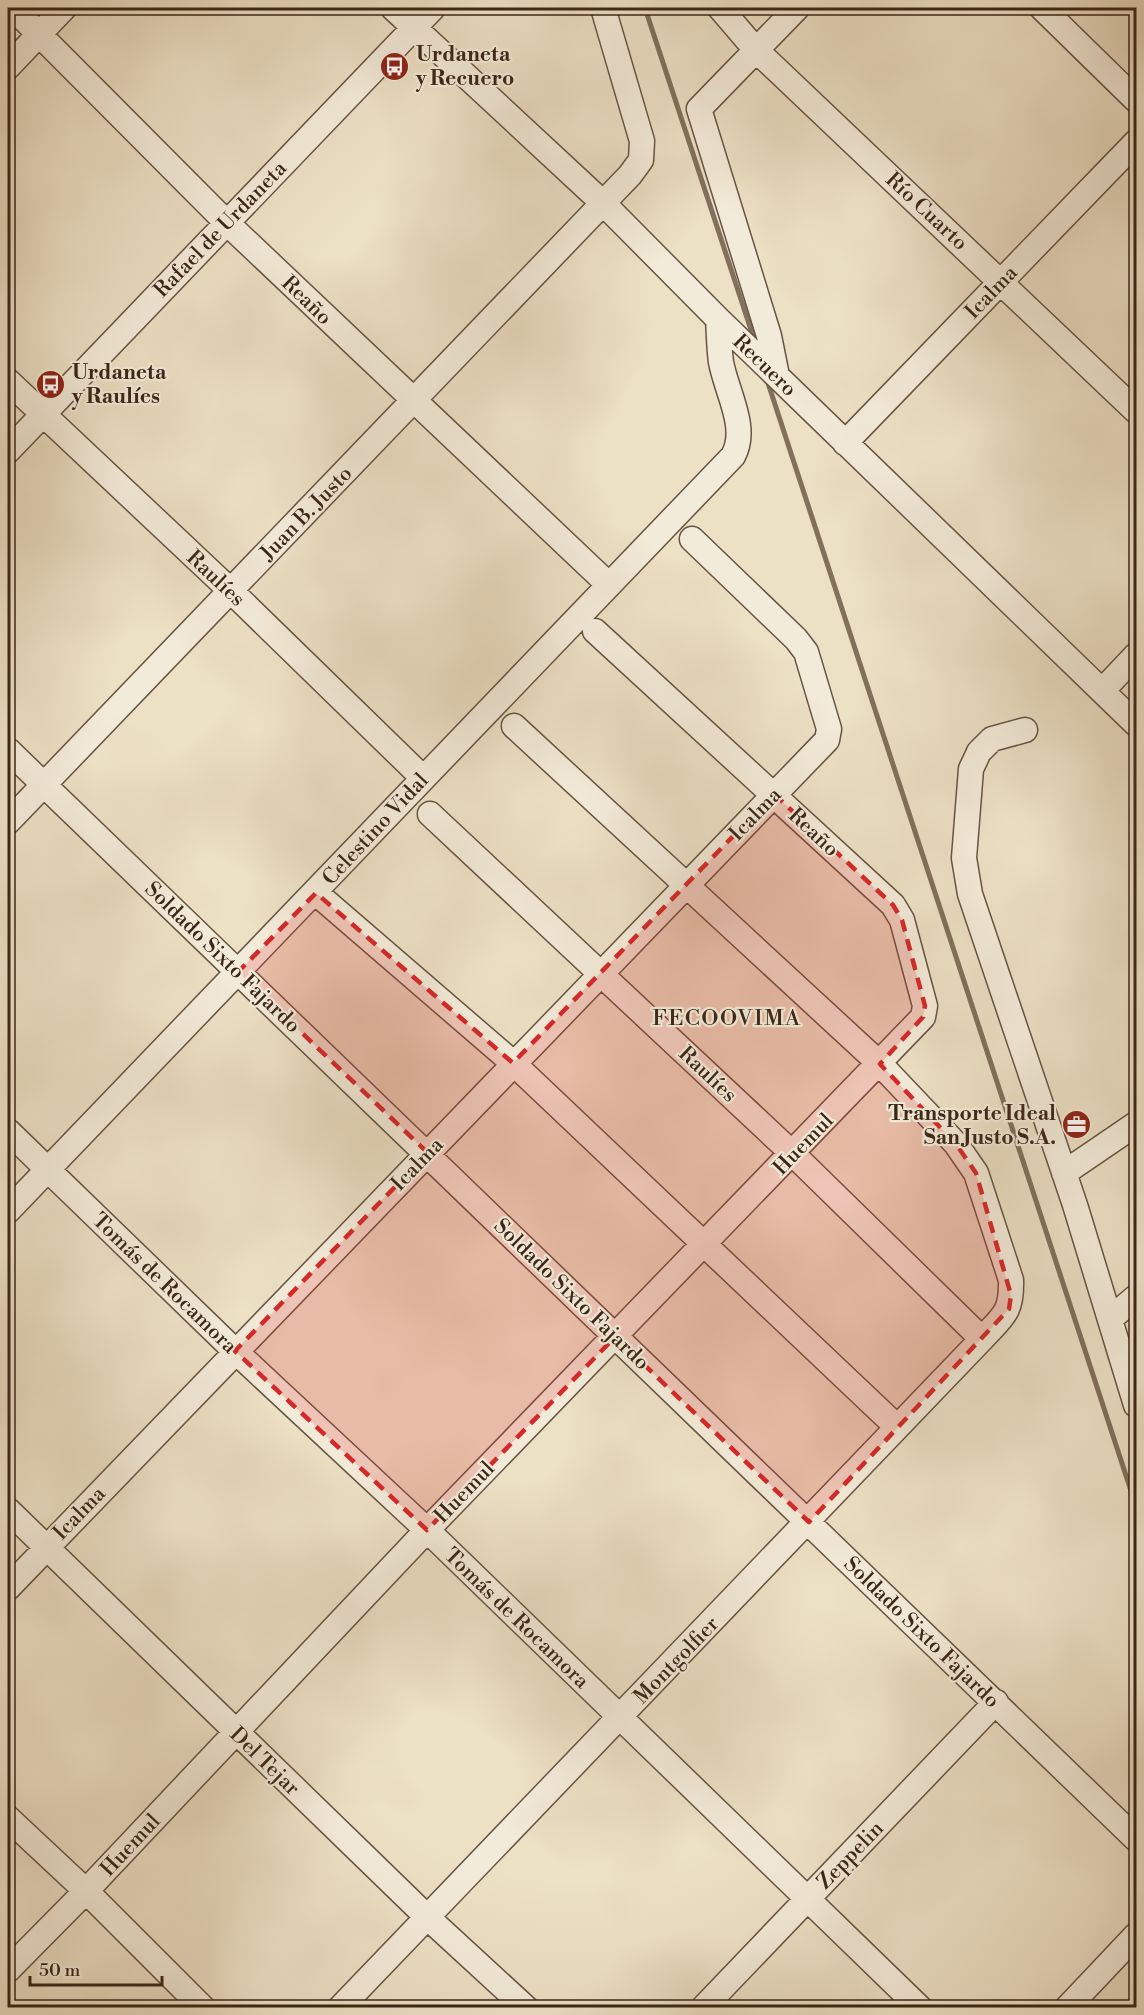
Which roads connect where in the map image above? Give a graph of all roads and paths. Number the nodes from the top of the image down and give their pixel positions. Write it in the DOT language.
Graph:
graph roads {
  1 [pos="13,8"];
  2 [pos="64,8"];
  3 [pos="393,8"];
  4 [pos="433,8"];
  5 [pos="603,8"];
  6 [pos="720,8"];
  7 [pos="796,8"];
  8 [pos="1042,8"];
  9 [pos="415,27"];
  10 [pos="40,33"];
  11 [pos="756,50"];
  12 [pos="8,67"];
  13 [pos="1137,100"];
  14 [pos="1137,142"];
  15 [pos="604,204"];
  16 [pos="227,223"];
  17 [pos="1001,281"];
  18 [pos="718,320"];
  19 [pos="777,376"];
  20 [pos="8,381"];
  21 [pos="412,401"];
  22 [pos="1137,411"];
  23 [pos="41,414"];
  24 [pos="845,443"];
  25 [pos="8,451"];
  26 [pos="692,539"];
  27 [pos="609,585"];
  28 [pos="231,591"];
  29 [pos="595,631"];
  30 [pos="1137,655"];
  31 [pos="1102,691"];
  32 [pos="1137,724"];
  33 [pos="514,726"];
  34 [pos="1025,730"];
  35 [pos="8,750"];
  36 [pos="422,777"];
  37 [pos="44,784"];
  38 [pos="774,794"];
  39 [pos="430,814"];
  40 [pos="8,822"];
  41 [pos="687,884"];
  42 [pos="316,893"];
  43 [pos="238,972"];
  44 [pos="601,973"];
  45 [pos="923,1017"];
  46 [pos="513,1063"];
  47 [pos="880,1064"];
  48 [pos="1137,1124"];
  49 [pos="8,1131"];
  50 [pos="428,1153"];
  51 [pos="793,1154"];
  52 [pos="47,1170"];
  53 [pos="1064,1173"];
  54 [pos="8,1211"];
  55 [pos="705,1244"];
  56 [pos="1137,1297"];
  57 [pos="1110,1319"];
  58 [pos="615,1337"];
  59 [pos="982,1340"];
  60 [pos="235,1352"];
  61 [pos="1137,1405"];
  62 [pos="896,1426"];
  63 [pos="8,1510"];
  64 [pos="809,1522"];
  65 [pos="427,1530"];
  66 [pos="46,1548"];
  67 [pos="8,1588"];
  68 [pos="996,1702"];
  69 [pos="619,1719"];
  70 [pos="236,1733"];
  71 [pos="8,1818"];
  72 [pos="1137,1839"];
  73 [pos="86,1891"];
  74 [pos="807,1900"];
  75 [pos="426,1916"];
  76 [pos="1137,1935"];
  77 [pos="8,1970"];
  78 [pos="203,2007"];
  79 [pos="340,2007"];
  80 [pos="526,2007"];
  81 [pos="703,2007"];
  82 [pos="920,2007"];
  83 [pos="1067,2007"];
  1 -- 10 [label="street, Reaño"];
  2 -- 10 [label="street"];
  3 -- 9 [label="street, Recuero"];
  4 -- 9 [label="street, Rafael de Urdaneta"];
  5 -- 15 [label="street, Juan B. Justo"];
  6 -- 11 [label="street, Río Cuarto"];
  7 -- 11 [label="street"];
  8 -- 13 [label="street"];
  9 -- 15 [label="street, Recuero"];
  9 -- 16 [label="street, Rafael de Urdaneta"];
  10 -- 12 [label="street"];
  10 -- 16 [label="street, Reaño"];
  11 -- 17 [label="street, Río Cuarto"];
  11 -- 19 [label="street"];
  14 -- 17 [label="street, Icalma"];
  15 -- 18 [label="street, Recuero"];
  15 -- 21 [label="street, Juan B. Justo"];
  16 -- 21 [label="street, Reaño"];
  16 -- 23 [label="street, Rafael de Urdaneta"];
  17 -- 22 [label="street, Río Cuarto"];
  17 -- 24 [label="street, Icalma"];
  18 -- 19 [label="street, Recuero"];
  18 -- 27 [label="street, Celestino Vidal"];
  19 -- 24 [label="street, Recuero"];
  20 -- 23 [label="street, Raulíes"];
  21 -- 27 [label="street, Reaño"];
  21 -- 28 [label="street, Juan B. Justo"];
  23 -- 25 [label="street, Rafael de Urdaneta"];
  23 -- 28 [label="street, Raulíes"];
  24 -- 31 [label="street, Recuero"];
  26 -- 38 [label="street, Icalma"];
  27 -- 36 [label="street, Celestino Vidal"];
  28 -- 36 [label="street, Raulíes"];
  28 -- 37 [label="street, Juan B. Justo"];
  29 -- 38 [label="street, Reaño"];
  30 -- 31 [label="street"];
  31 -- 32 [label="street, Recuero"];
  33 -- 41 [label="street"];
  34 -- 53 [label="street"];
  35 -- 37 [label="street, Soldado Sixto Fajardo"];
  36 -- 42 [label="street, Celestino Vidal"];
  37 -- 40 [label="street, Juan B. Justo"];
  37 -- 43 [label="street, Soldado Sixto Fajardo"];
  38 -- 41 [label="street, Icalma"];
  38 -- 45 [label="street, Reaño"];
  39 -- 44 [label="street, Raulíes"];
  41 -- 44 [label="street, Icalma"];
  41 -- 47 [label="street"];
  42 -- 43 [label="street, Celestino Vidal"];
  42 -- 46 [label="street"];
  43 -- 50 [label="street, Soldado Sixto Fajardo"];
  43 -- 52 [label="street, Celestino Vidal"];
  44 -- 46 [label="street, Icalma"];
  44 -- 51 [label="street, Raulíes"];
  45 -- 47 [label="street, Huemul"];
  46 -- 50 [label="street, Icalma"];
  46 -- 55 [label="street"];
  47 -- 51 [label="street, Huemul"];
  47 -- 59 [label="street, Montgolfier"];
  48 -- 53 [label="street"];
  49 -- 52 [label="street, Tomás de Rocamora"];
  50 -- 58 [label="street, Soldado Sixto Fajardo"];
  50 -- 60 [label="street, Icalma"];
  51 -- 55 [label="street, Huemul"];
  51 -- 59 [label="street, Raulíes"];
  52 -- 54 [label="street, Celestino Vidal"];
  52 -- 60 [label="street, Tomás de Rocamora"];
  53 -- 57 [label="street"];
  55 -- 58 [label="street, Huemul"];
  55 -- 62 [label="street"];
  56 -- 57 [label="street"];
  57 -- 61 [label="street"];
  58 -- 64 [label="street, Soldado Sixto Fajardo"];
  58 -- 65 [label="street, Huemul"];
  59 -- 62 [label="street, Montgolfier"];
  60 -- 65 [label="street, Tomás de Rocamora"];
  60 -- 66 [label="street, Icalma"];
  62 -- 64 [label="street, Montgolfier"];
  63 -- 66 [label="street, Del Tejar"];
  64 -- 68 [label="street, Soldado Sixto Fajardo"];
  64 -- 69 [label="street, Montgolfier"];
  65 -- 69 [label="street, Tomás de Rocamora"];
  65 -- 70 [label="street, Huemul"];
  66 -- 67 [label="street, Icalma"];
  66 -- 70 [label="street, Del Tejar"];
  68 -- 72 [label="street, Soldado Sixto Fajardo"];
  68 -- 74 [label="street, Zeppelin"];
  69 -- 74 [label="street, Tomás de Rocamora"];
  69 -- 75 [label="street, Montgolfier"];
  70 -- 73 [label="street, Huemul"];
  70 -- 75 [label="street, Del Tejar"];
  71 -- 73 [label="street"];
  73 -- 77 [label="street, Huemul"];
  73 -- 78 [label="street"];
  74 -- 81 [label="street, Zeppelin"];
  74 -- 82 [label="street, Tomás de Rocamora"];
  75 -- 79 [label="street, Montgolfier"];
  75 -- 80 [label="street, Del Tejar"];
  76 -- 83 [label="street"];
}
